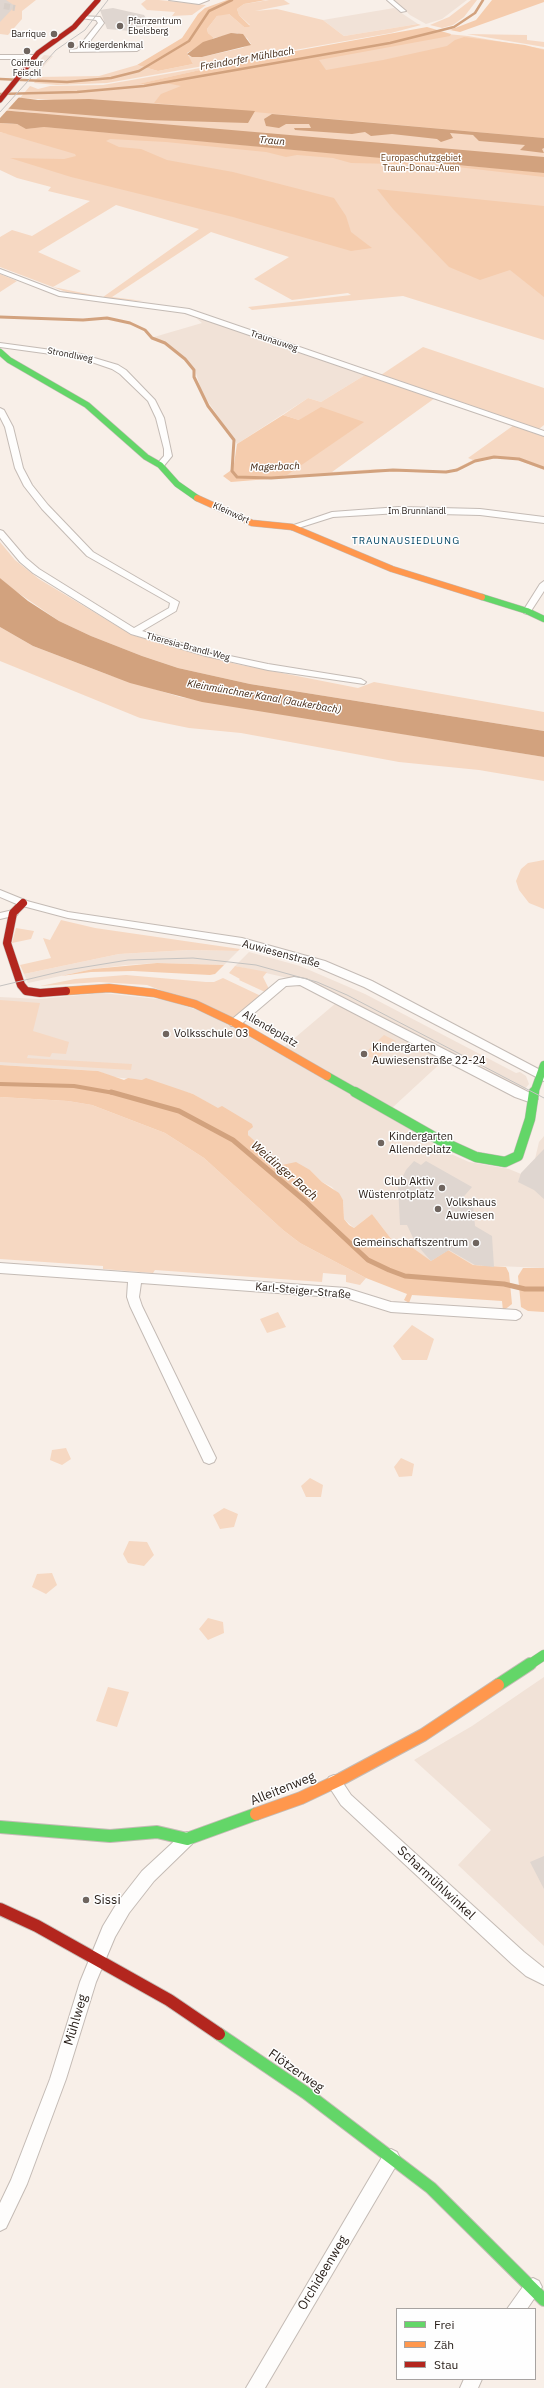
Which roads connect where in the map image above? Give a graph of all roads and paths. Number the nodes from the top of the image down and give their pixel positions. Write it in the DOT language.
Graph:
graph roads {
  1 [pos="98,0"];
  2 [pos="172,0"];
  3 [pos="206,0"];
  4 [pos="390,0"];
  5 [pos="403,12"];
  6 [pos="83,16"];
  7 [pos="137,49"];
  8 [pos="34,57"];
  9 [pos="0,58"];
  10 [pos="0,100"];
  11 [pos="0,271"];
  12 [pos="0,345"];
  13 [pos="0,352"];
  14 [pos="0,410"];
  15 [pos="544,434"];
  16 [pos="160,465"];
  17 [pos="544,520"];
  18 [pos="292,527"];
  19 [pos="0,533"];
  20 [pos="544,584"];
  21 [pos="527,611"];
  22 [pos="544,619"];
  23 [pos="134,632"];
  24 [pos="361,682"];
  25 [pos="0,893"];
  26 [pos="23,903"];
  27 [pos="13,913"];
  28 [pos="0,916"];
  29 [pos="235,1023"];
  30 [pos="543,1073"];
  31 [pos="532,1099"];
  32 [pos="0,1268"];
  33 [pos="136,1278"];
  34 [pos="516,1315"];
  35 [pos="210,1458"];
  36 [pos="544,1655"];
  37 [pos="334,1782"];
  38 [pos="0,1826"];
  39 [pos="187,1839"];
  40 [pos="0,1909"];
  41 [pos="96,1959"];
  42 [pos="544,1977"];
  43 [pos="392,2158"];
  44 [pos="0,2222"];
  45 [pos="538,2293"];
  46 [pos="517,2308"];
  47 [pos="255,2388"];
  1 -- 6 [label="street"];
  2 -- 3 [label="street"];
  4 -- 5 [label="street"];
  6 -- 7 [label="street"];
  6 -- 8 [label="street"];
  8 -- 9 [label="street"];
  8 -- 10 [label="street"];
  11 -- 15 [label="street, Traunauweg"];
  12 -- 16 [label="street, Strondlweg"];
  13 -- 16 [label="street, Kleinwört"];
  14 -- 23 [label="street"];
  16 -- 18 [label="street, Kleinwört"];
  17 -- 18 [label="street, Im Brunnlandl"];
  18 -- 21 [label="street, Kleinwört"];
  19 -- 23 [label="street, Theresia-Brandl-Weg"];
  20 -- 21 [label="street"];
  21 -- 22 [label="street, Kleinwört"];
  23 -- 24 [label="street, Theresia-Brandl-Weg"];
  25 -- 26 [label="street, Auwiesenstraße"];
  26 -- 27 [label="street, Allendeplatz"];
  26 -- 30 [label="street, Auwiesenstraße"];
  27 -- 28 [label="street"];
  27 -- 29 [label="street, Allendeplatz"];
  29 -- 31 [label="street, Auwiesenstraße"];
  29 -- 31 [label="street, Allendeplatz"];
  30 -- 31 [label="street, Auwiesenstraße"];
  32 -- 33 [label="street, Karl-Steiger-Straße"];
  33 -- 34 [label="street, Karl-Steiger-Straße"];
  33 -- 35 [label="street"];
  36 -- 37 [label="street, Alleitenweg"];
  37 -- 39 [label="street, Alleitenweg"];
  37 -- 42 [label="street, Scharmühlwinkel"];
  38 -- 39 [label="street"];
  39 -- 41 [label="street, Mühlweg"];
  40 -- 41 [label="street, Flötzerweg"];
  41 -- 43 [label="street, Flötzerweg"];
  41 -- 44 [label="street, Mühlweg"];
  43 -- 45 [label="street, Flötzerweg"];
  43 -- 47 [label="street, Orchideenweg"];
  45 -- 46 [label="street"];
}
